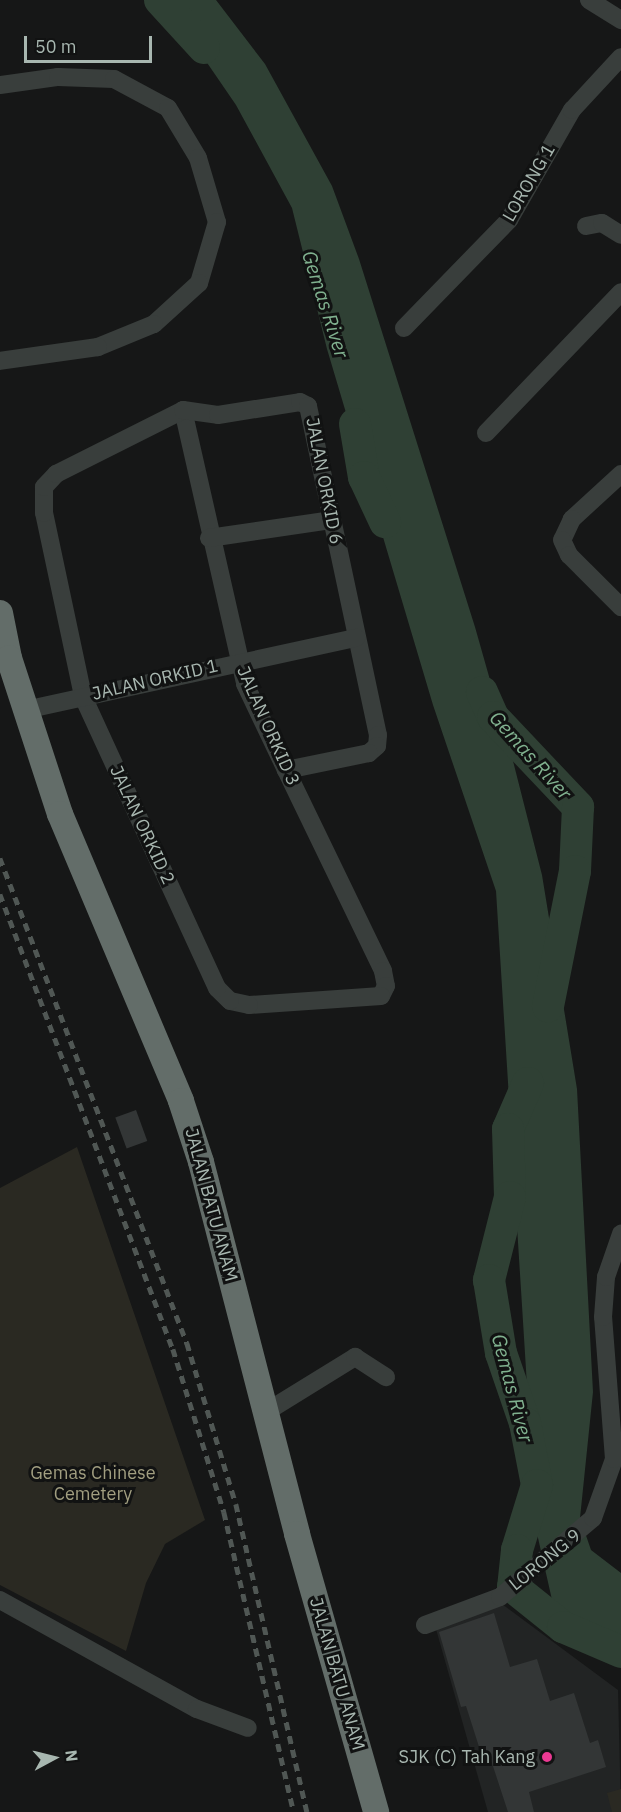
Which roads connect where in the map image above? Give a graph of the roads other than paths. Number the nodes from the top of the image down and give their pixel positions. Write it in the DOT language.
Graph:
graph roads {
  1 [pos="589,0"];
  2 [pos="621,20"];
  3 [pos="621,57"];
  4 [pos="0,85"];
  5 [pos="586,226"];
  6 [pos="621,235"];
  7 [pos="621,292"];
  8 [pos="404,328"];
  9 [pos="0,361"];
  10 [pos="183,410"];
  11 [pos="486,433"];
  12 [pos="621,474"];
  13 [pos="331,520"];
  14 [pos="210,538"];
  15 [pos="621,607"];
  16 [pos="0,613"];
  17 [pos="356,638"];
  18 [pos="239,661"];
  19 [pos="83,696"];
  20 [pos="25,710"];
  21 [pos="286,770"];
  22 [pos="385,993"];
  23 [pos="621,1234"];
  24 [pos="386,1377"];
  25 [pos="266,1412"];
  26 [pos="0,1600"];
  27 [pos="425,1625"];
  28 [pos="248,1728"];
  29 [pos="376,1812"];
  1 -- 2 [label="street"];
  3 -- 8 [label="street, LORONG 1"];
  4 -- 9 [label="street"];
  5 -- 6 [label="street"];
  7 -- 11 [label="street"];
  10 -- 13 [label="street, JALAN ORKID 6"];
  10 -- 14 [label="street, JALAN ORKID 3"];
  10 -- 19 [label="street, JALAN ORKID 2"];
  12 -- 15 [label="street"];
  13 -- 14 [label="street"];
  13 -- 17 [label="street, JALAN ORKID 6"];
  14 -- 18 [label="street, JALAN ORKID 3"];
  16 -- 20 [label="highway, JALAN BATU ANAM"];
  17 -- 18 [label="street, JALAN ORKID 1"];
  17 -- 21 [label="street, JALAN ORKID 6"];
  18 -- 19 [label="street, JALAN ORKID 1"];
  18 -- 21 [label="street, JALAN ORKID 3"];
  19 -- 20 [label="street, JALAN ORKID 1"];
  19 -- 22 [label="street, JALAN ORKID 2"];
  20 -- 25 [label="highway, JALAN BATU ANAM"];
  21 -- 22 [label="street, JALAN ORKID 3"];
  23 -- 27 [label="street, LORONG 9"];
  24 -- 25 [label="street"];
  25 -- 29 [label="highway, JALAN BATU ANAM"];
  26 -- 28 [label="street"];
}
